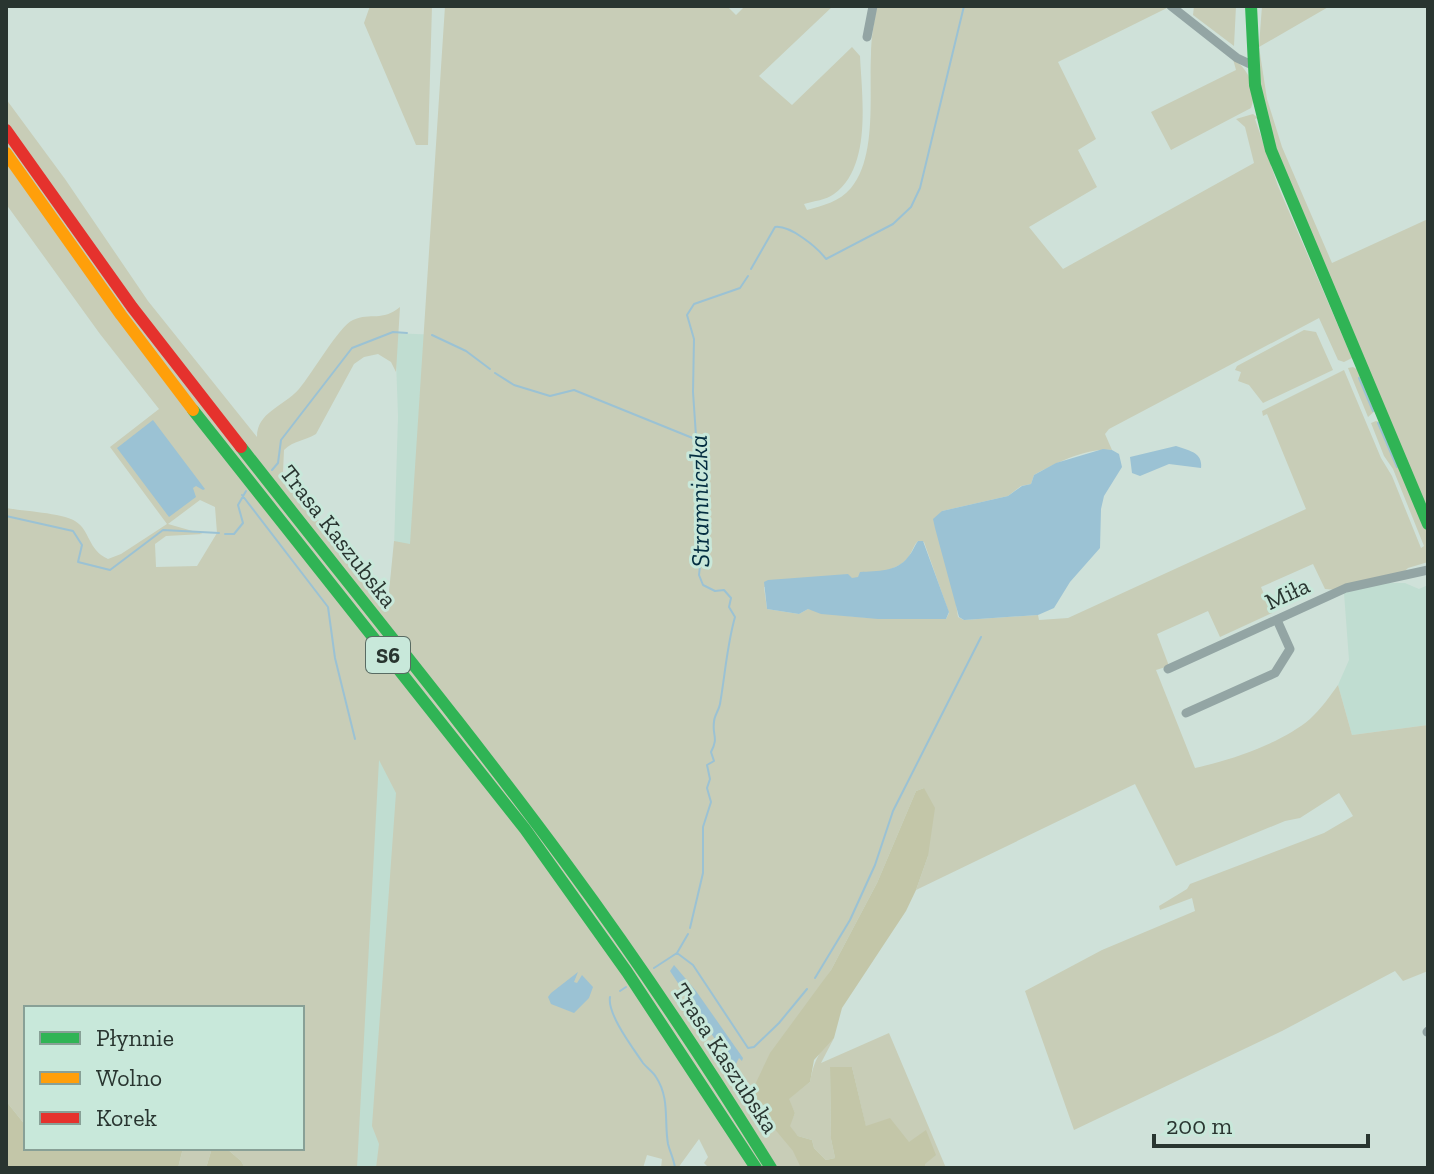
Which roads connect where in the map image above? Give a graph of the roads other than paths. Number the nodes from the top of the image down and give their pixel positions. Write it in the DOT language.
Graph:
graph roads {
  1 [pos="873,6"];
  2 [pos="1171,6"];
  3 [pos="1251,6"];
  4 [pos="867,37"];
  5 [pos="1252,65"];
  6 [pos="6,130"];
  7 [pos="6,153"];
  8 [pos="1426,519"];
  9 [pos="1428,570"];
  10 [pos="1277,620"];
  11 [pos="1168,669"];
  12 [pos="1186,713"];
  13 [pos="756,1168"];
  14 [pos="771,1168"];
  1 -- 4 [label="street"];
  2 -- 5 [label="street"];
  3 -- 5 [label="main road"];
  5 -- 8 [label="main road"];
  6 -- 14 [label="main road, Trasa Kaszubska / S6"];
  7 -- 13 [label="main road, Trasa Kaszubska / S6"];
  9 -- 10 [label="street, Miła"];
  10 -- 11 [label="street, Miła"];
  10 -- 12 [label="street"];
}
